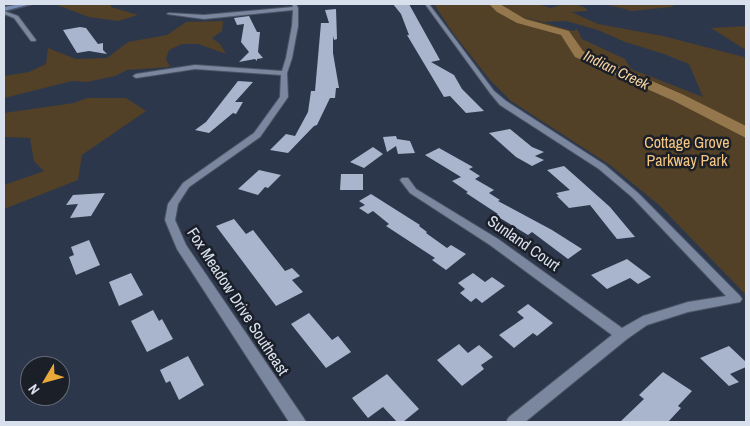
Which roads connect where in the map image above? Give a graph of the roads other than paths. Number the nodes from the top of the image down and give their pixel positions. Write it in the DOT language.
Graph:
graph roads {
  1 [pos="28,4"];
  2 [pos="427,4"];
  3 [pos="295,6"];
  4 [pos="4,10"];
  5 [pos="169,14"];
  6 [pos="33,40"];
  7 [pos="284,73"];
  8 [pos="136,76"];
  9 [pos="405,180"];
  10 [pos="622,335"];
  11 [pos="298,422"];
  12 [pos="514,422"];
  1 -- 4 [label="main road"];
  2 -- 10 [label="street"];
  3 -- 5 [label="street"];
  3 -- 7 [label="street, Fox Meadow Drive Southeast"];
  4 -- 6 [label="street"];
  7 -- 8 [label="street"];
  7 -- 11 [label="street, Fox Meadow Drive Southeast"];
  9 -- 10 [label="street, Sunland Court"];
  10 -- 12 [label="street"];
}
